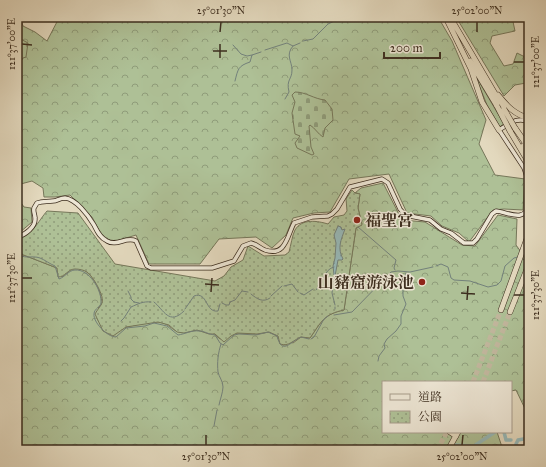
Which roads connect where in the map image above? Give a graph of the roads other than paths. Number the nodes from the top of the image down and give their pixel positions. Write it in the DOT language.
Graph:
graph roads {
  1 [pos="444,17"];
  2 [pos="449,20"];
  3 [pos="505,108"];
  4 [pos="528,121"];
  5 [pos="499,130"];
  6 [pos="512,130"];
  7 [pos="529,148"];
  8 [pos="529,155"];
  9 [pos="529,163"];
  10 [pos="529,183"];
  11 [pos="529,203"];
  12 [pos="529,234"];
  13 [pos="17,237"];
  14 [pos="529,264"];
  15 [pos="503,303"];
  16 [pos="500,310"];
  17 [pos="457,434"];
  18 [pos="448,450"];
  1 -- 2 [label="highway"];
  2 -- 3 [label="highway"];
  2 -- 5 [label="highway"];
  2 -- 6 [label="highway, bridge"];
  3 -- 4 [label="highway"];
  3 -- 6 [label="highway, bridge"];
  4 -- 5 [label="main road"];
  5 -- 10 [label="main road"];
  6 -- 7 [label="highway"];
  6 -- 8 [label="highway"];
  6 -- 9 [label="highway"];
  11 -- 13 [label="main road"];
  12 -- 15 [label="highway"];
  14 -- 15 [label="highway"];
  15 -- 16 [label="highway"];
  17 -- 18 [label="highway"];
}
